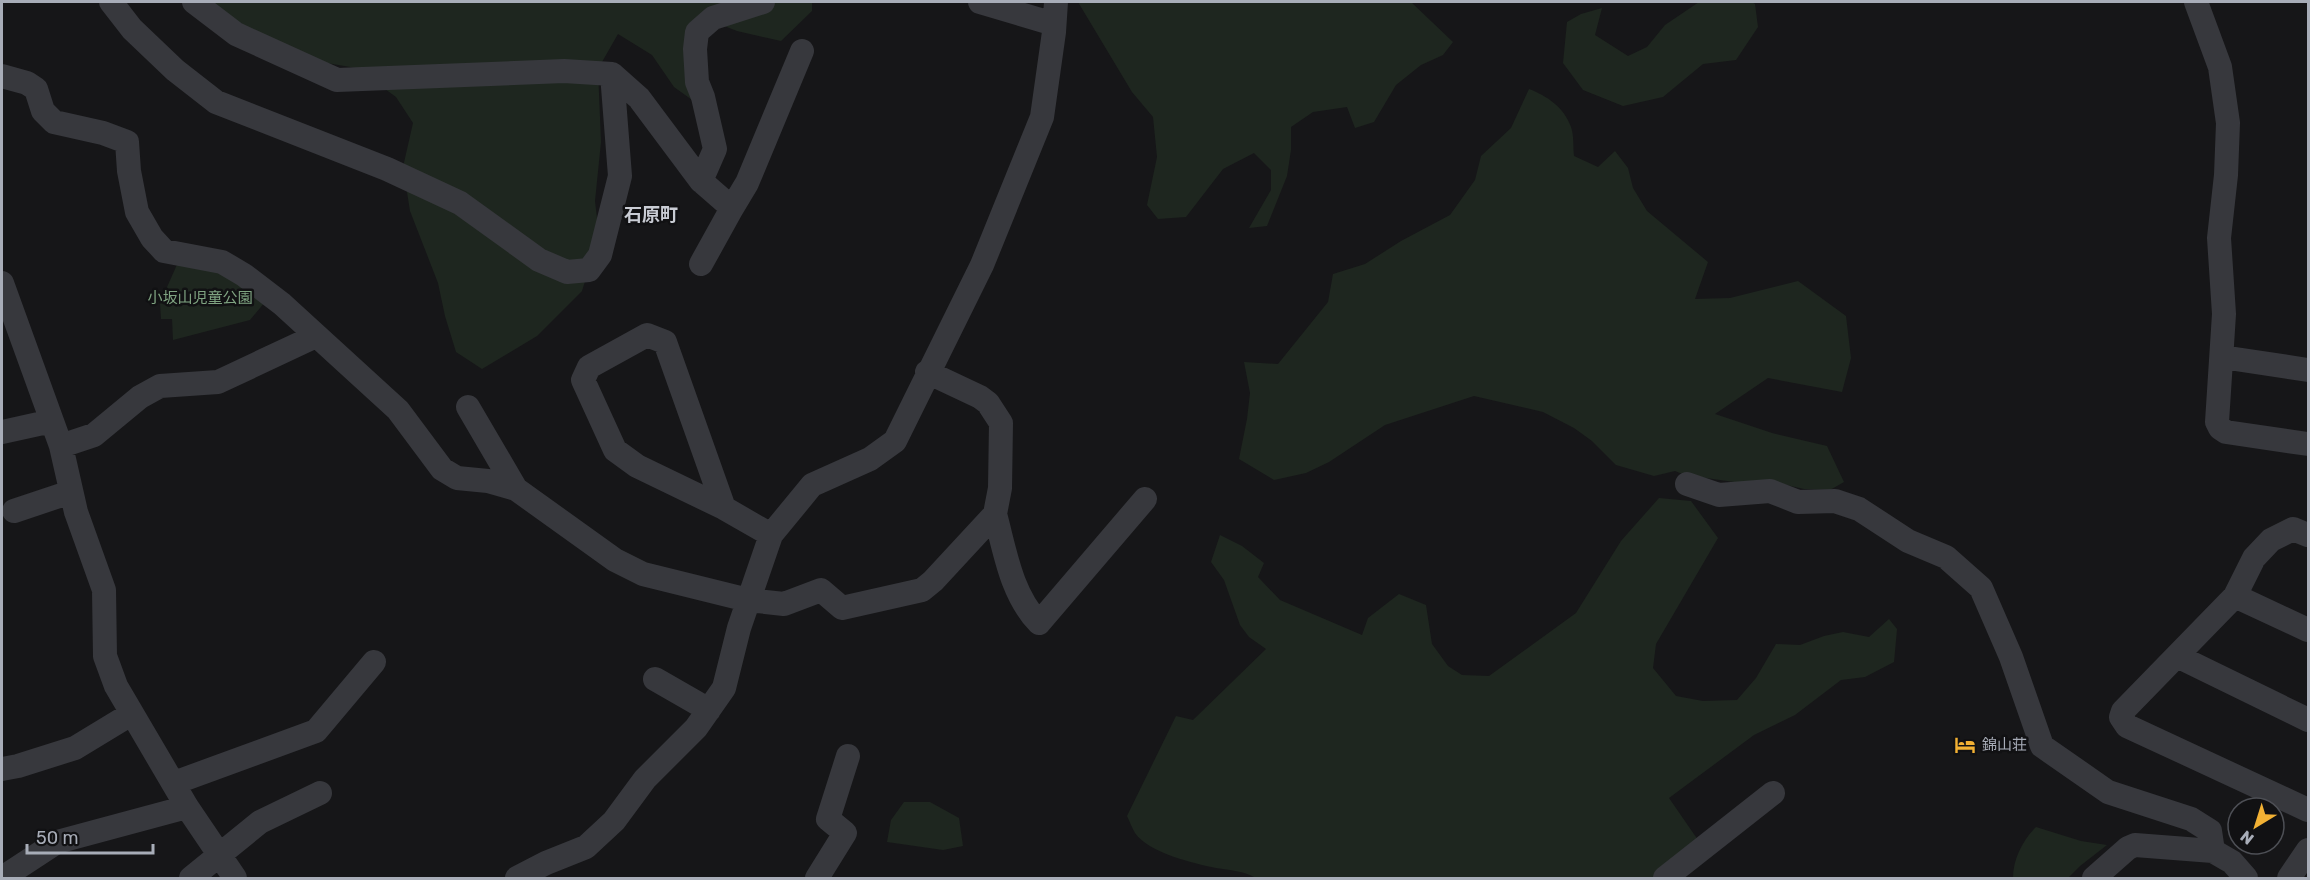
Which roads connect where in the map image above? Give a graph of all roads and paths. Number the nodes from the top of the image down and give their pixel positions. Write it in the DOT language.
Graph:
graph roads {
  1 [pos="111,2"];
  2 [pos="194,2"];
  3 [pos="763,2"];
  4 [pos="980,2"];
  5 [pos="2196,2"];
  6 [pos="1055,13"];
  7 [pos="802,51"];
  8 [pos="612,74"];
  9 [pos="2,76"];
  10 [pos="701,181"];
  11 [pos="732,208"];
  12 [pos="701,264"];
  13 [pos="2,283"];
  14 [pos="316,336"];
  15 [pos="2222,357"];
  16 [pos="2308,370"];
  17 [pos="927,372"];
  18 [pos="468,407"];
  19 [pos="52,420"];
  20 [pos="2,432"];
  21 [pos="2308,444"];
  22 [pos="62,446"];
  23 [pos="1687,484"];
  24 [pos="516,489"];
  25 [pos="71,492"];
  26 [pos="1145,499"];
  27 [pos="724,508"];
  28 [pos="15,511"];
  29 [pos="995,514"];
  30 [pos="771,535"];
  31 [pos="2308,535"];
  32 [pos="2235,596"];
  33 [pos="748,600"];
  34 [pos="2308,630"];
  35 [pos="2176,656"];
  36 [pos="374,662"];
  37 [pos="655,678"];
  38 [pos="709,710"];
  39 [pos="131,714"];
  40 [pos="2308,720"];
  41 [pos="848,756"];
  42 [pos="2,769"];
  43 [pos="174,783"];
  44 [pos="320,793"];
  45 [pos="1773,793"];
  46 [pos="187,807"];
  47 [pos="2308,810"];
  48 [pos="2308,850"];
  49 [pos="2213,851"];
  50 [pos="219,856"];
  51 [pos="2,878"];
  52 [pos="191,879"];
  53 [pos="236,879"];
  54 [pos="517,879"];
  55 [pos="817,879"];
  56 [pos="1665,879"];
  57 [pos="2094,879"];
  58 [pos="2246,879"];
  59 [pos="2289,879"];
  1 -- 8 [label="street"];
  2 -- 8 [label="street"];
  3 -- 10 [label="street"];
  4 -- 6 [label="street"];
  5 -- 15 [label="street"];
  6 -- 17 [label="street"];
  7 -- 11 [label="street"];
  8 -- 10 [label="street"];
  9 -- 14 [label="street"];
  10 -- 11 [label="street"];
  11 -- 12 [label="street"];
  13 -- 19 [label="street"];
  14 -- 22 [label="street"];
  14 -- 24 [label="street"];
  15 -- 16 [label="street"];
  15 -- 21 [label="street"];
  17 -- 29 [label="street"];
  17 -- 30 [label="street"];
  18 -- 24 [label="street"];
  19 -- 20 [label="street"];
  19 -- 22 [label="street"];
  22 -- 25 [label="street"];
  23 -- 49 [label="street"];
  24 -- 33 [label="street"];
  25 -- 28 [label="street"];
  25 -- 39 [label="street"];
  26 -- 29 [label="street"];
  27 -- 27 [label="street"];
  27 -- 30 [label="street"];
  29 -- 33 [label="street"];
  30 -- 33 [label="street"];
  31 -- 32 [label="street"];
  32 -- 34 [label="street"];
  32 -- 35 [label="street"];
  33 -- 38 [label="street"];
  35 -- 40 [label="street"];
  35 -- 47 [label="street"];
  36 -- 43 [label="street"];
  37 -- 38 [label="street"];
  38 -- 54 [label="street"];
  39 -- 42 [label="street"];
  39 -- 43 [label="street"];
  41 -- 55 [label="street"];
  43 -- 46 [label="street"];
  44 -- 50 [label="street"];
  45 -- 56 [label="street"];
  46 -- 50 [label="street"];
  46 -- 51 [label="street"];
  48 -- 59 [label="street"];
  49 -- 57 [label="street"];
  49 -- 58 [label="street"];
  50 -- 52 [label="street"];
  50 -- 53 [label="street"];
}
